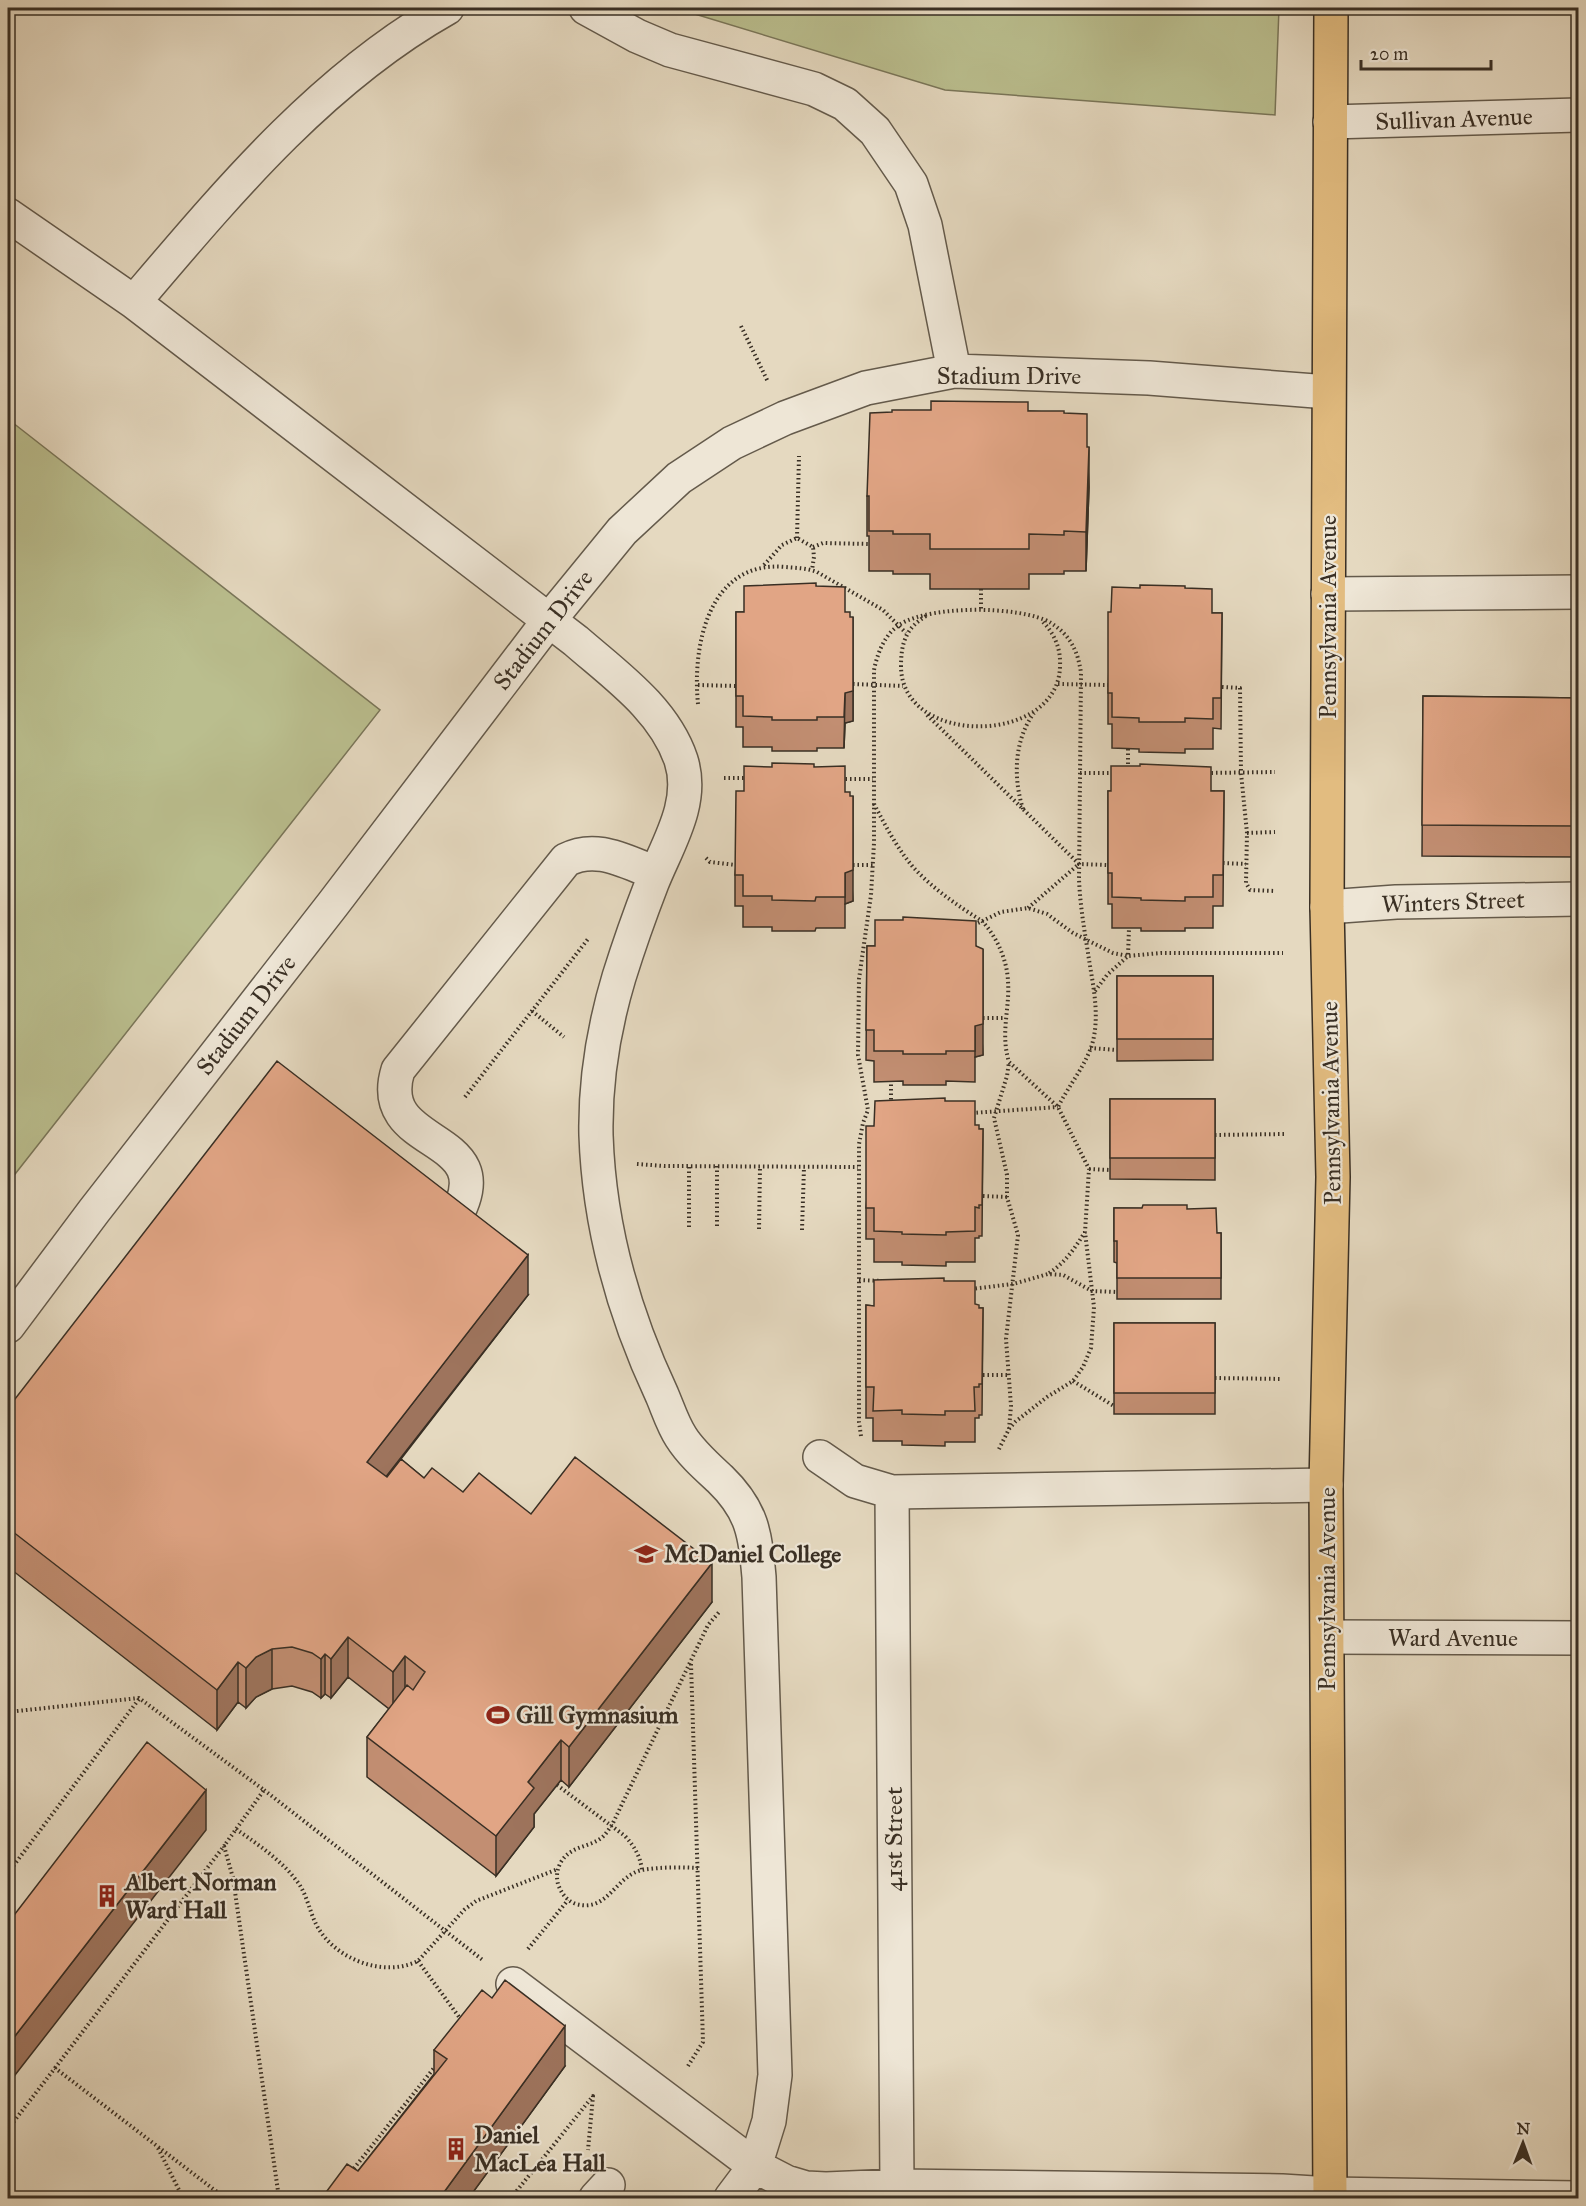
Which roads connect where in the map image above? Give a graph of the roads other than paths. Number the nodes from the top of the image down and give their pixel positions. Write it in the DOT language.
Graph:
graph roads {
  1 [pos="447,8"];
  2 [pos="586,8"];
  3 [pos="1331,8"];
  4 [pos="1578,115"];
  5 [pos="1330,122"];
  6 [pos="8,215"];
  7 [pos="134,302"];
  8 [pos="954,371"];
  9 [pos="1328,392"];
  10 [pos="1578,592"];
  11 [pos="1328,594"];
  12 [pos="550,619"];
  13 [pos="656,873"];
  14 [pos="1578,899"];
  15 [pos="1327,907"];
  16 [pos="452,1223"];
  17 [pos="8,1326"];
  18 [pos="820,1457"];
  19 [pos="1326,1485"];
  20 [pos="892,1492"];
  21 [pos="1328,1637"];
  22 [pos="1578,1638"];
  23 [pos="509,1981"];
  24 [pos="755,2166"];
  25 [pos="897,2186"];
  26 [pos="1330,2196"];
  27 [pos="731,2199"];
  28 [pos="1578,2199"];
  1 -- 7 [label="street"];
  2 -- 8 [label="street"];
  3 -- 5 [label="main road, Pennsylvania Avenue"];
  4 -- 5 [label="street, Sullivan Avenue"];
  5 -- 9 [label="main road, Pennsylvania Avenue"];
  6 -- 7 [label="street"];
  7 -- 12 [label="street"];
  8 -- 9 [label="street, Stadium Drive"];
  8 -- 12 [label="street, Stadium Drive"];
  9 -- 11 [label="main road, Pennsylvania Avenue"];
  10 -- 11 [label="street"];
  11 -- 15 [label="main road, Pennsylvania Avenue"];
  12 -- 13 [label="street"];
  12 -- 17 [label="street, Stadium Drive"];
  13 -- 16 [label="street"];
  13 -- 24 [label="street"];
  14 -- 15 [label="street, Winters Street"];
  15 -- 19 [label="main road, Pennsylvania Avenue"];
  18 -- 20 [label="street"];
  19 -- 20 [label="street"];
  19 -- 21 [label="main road, Pennsylvania Avenue"];
  20 -- 25 [label="street, 41st Street"];
  21 -- 22 [label="street, Ward Avenue"];
  21 -- 26 [label="main road, Pennsylvania Avenue"];
  23 -- 24 [label="street"];
  24 -- 25 [label="street"];
  24 -- 27 [label="street"];
  25 -- 26 [label="street"];
  26 -- 28 [label="street"];
}
